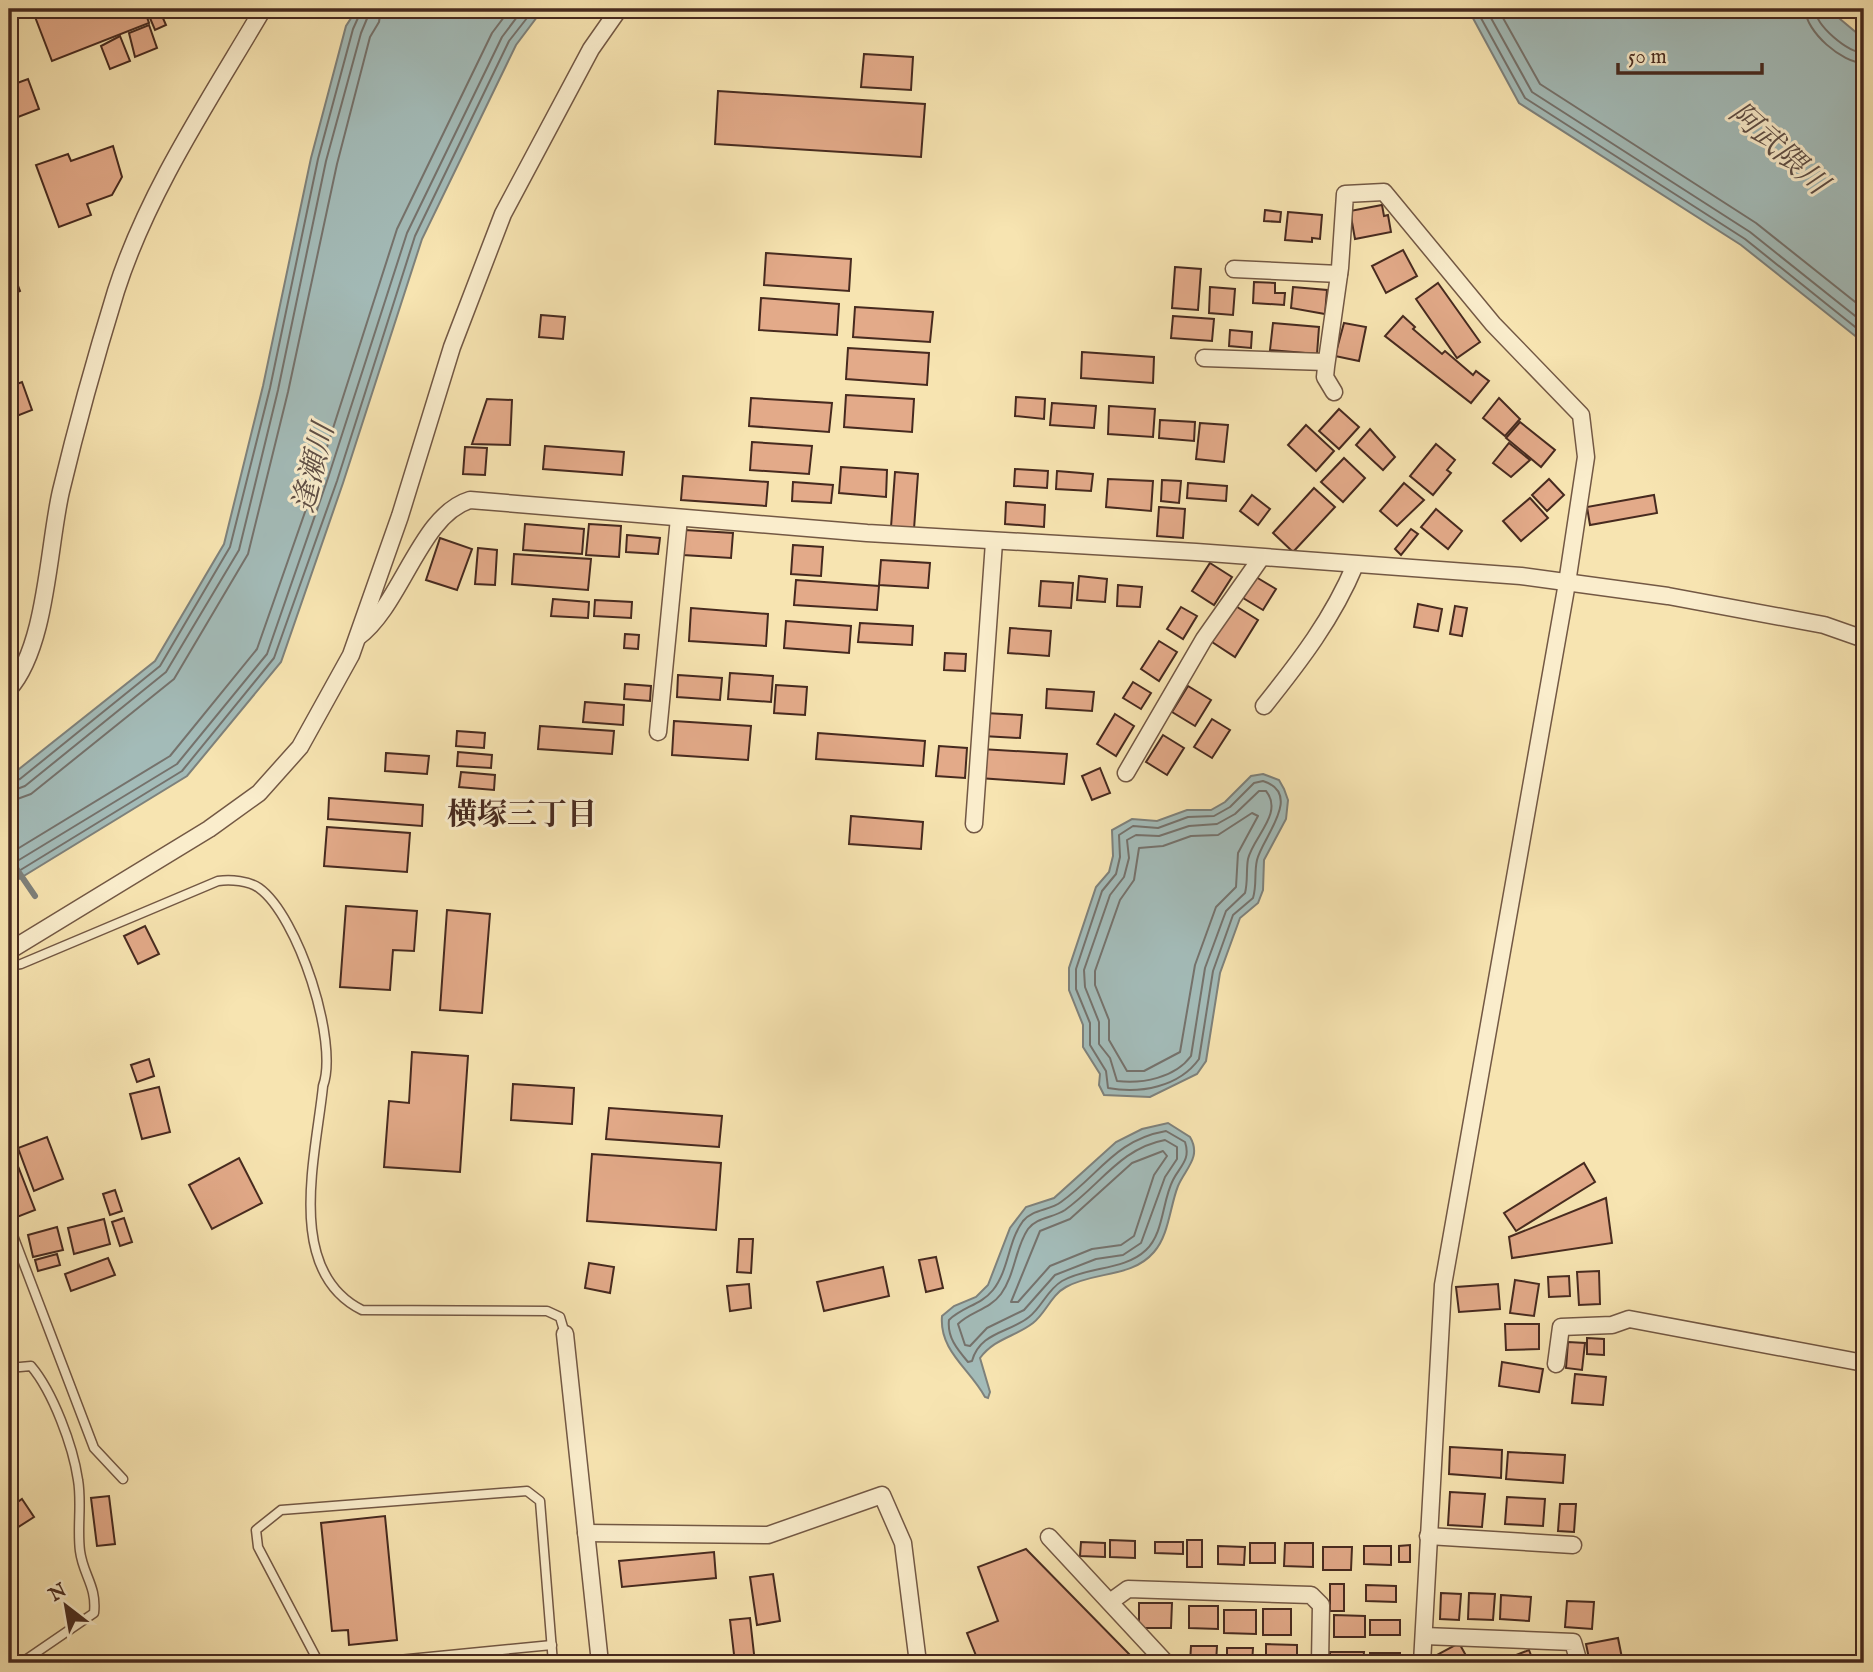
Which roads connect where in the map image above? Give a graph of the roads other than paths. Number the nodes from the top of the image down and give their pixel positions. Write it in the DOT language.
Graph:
graph roads {
  1 [pos="263,9"];
  2 [pos="619,9"];
  3 [pos="1234,269"];
  4 [pos="1339,274"];
  5 [pos="1204,358"];
  6 [pos="1326,362"];
  7 [pos="1334,392"];
  8 [pos="679,518"];
  9 [pos="995,542"];
  10 [pos="1261,558"];
  11 [pos="1355,565"];
  12 [pos="1567,583"];
  13 [pos="358,637"];
  14 [pos="1864,639"];
  15 [pos="9,689"];
  16 [pos="1264,706"];
  17 [pos="659,732"];
  18 [pos="1126,773"];
  19 [pos="974,824"];
  20 [pos="9,951"];
  21 [pos="9,965"];
  22 [pos="9,1225"];
  23 [pos="565,1334"];
  24 [pos="1864,1363"];
  25 [pos="1556,1364"];
  26 [pos="9,1368"];
  27 [pos="122,1479"];
  28 [pos="586,1533"];
  29 [pos="1428,1536"];
  30 [pos="1049,1537"];
  31 [pos="1573,1545"];
  32 [pos="1110,1602"];
  33 [pos="1424,1636"];
  34 [pos="552,1645"];
  35 [pos="21,1663"];
  36 [pos="319,1663"];
  37 [pos="368,1663"];
  38 [pos="381,1663"];
  39 [pos="553,1663"];
  40 [pos="600,1663"];
  41 [pos="918,1663"];
  42 [pos="1166,1663"];
  43 [pos="1320,1663"];
  44 [pos="1422,1663"];
  45 [pos="1579,1663"];
  1 -- 15 [label="street"];
  2 -- 13 [label="street"];
  3 -- 4 [label="street"];
  4 -- 6 [label="street"];
  4 -- 12 [label="street"];
  5 -- 6 [label="street"];
  6 -- 7 [label="street"];
  8 -- 9 [label="street"];
  8 -- 13 [label="street"];
  8 -- 17 [label="street"];
  9 -- 10 [label="street"];
  9 -- 19 [label="street"];
  10 -- 11 [label="street"];
  10 -- 18 [label="street"];
  11 -- 12 [label="street"];
  11 -- 16 [label="street"];
  12 -- 14 [label="street"];
  12 -- 29 [label="street"];
  13 -- 20 [label="street"];
  21 -- 23 [label="lane"];
  22 -- 27 [label="lane"];
  23 -- 28 [label="street"];
  24 -- 25 [label="street"];
  26 -- 35 [label="lane"];
  28 -- 40 [label="street"];
  28 -- 41 [label="street"];
  29 -- 31 [label="street"];
  29 -- 33 [label="street"];
  30 -- 32 [label="street"];
  32 -- 42 [label="street"];
  32 -- 43 [label="street"];
  33 -- 44 [label="street"];
  33 -- 45 [label="street"];
  34 -- 36 [label="lane"];
  34 -- 38 [label="lane"];
  34 -- 39 [label="lane"];
  37 -- 38 [label="lane"];
}
